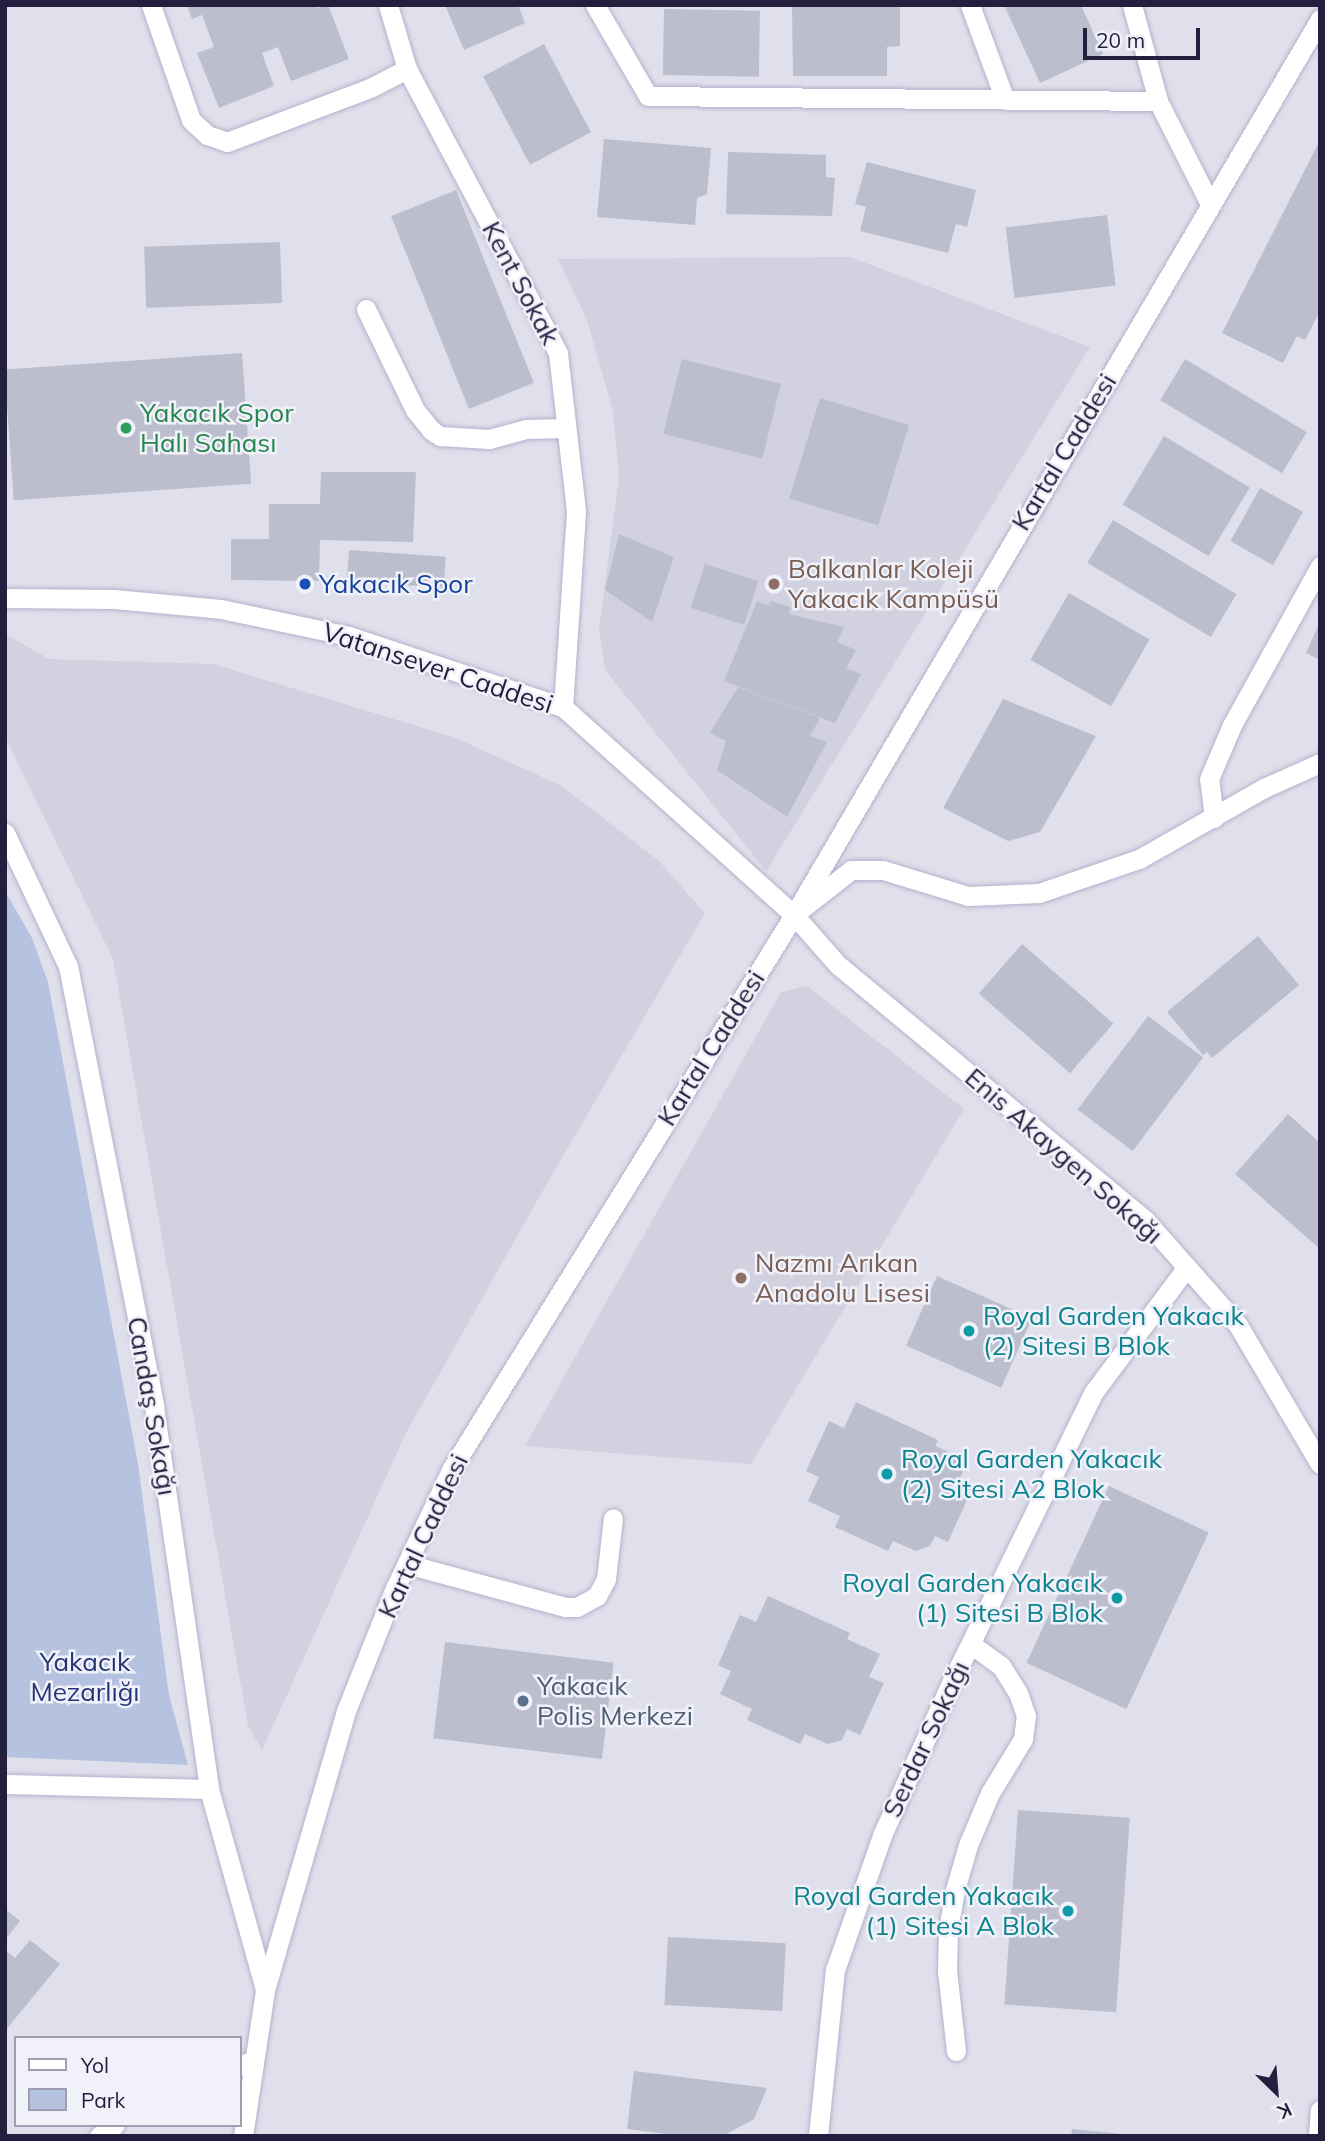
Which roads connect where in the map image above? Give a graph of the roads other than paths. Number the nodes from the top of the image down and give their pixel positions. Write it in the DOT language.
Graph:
graph roads {
  1 [pos="151,5"];
  2 [pos="388,5"];
  3 [pos="595,5"];
  4 [pos="970,5"];
  5 [pos="1132,5"];
  6 [pos="1320,19"];
  7 [pos="407,69"];
  8 [pos="1005,100"];
  9 [pos="1158,101"];
  10 [pos="1210,204"];
  11 [pos="366,309"];
  12 [pos="566,428"];
  13 [pos="1320,566"];
  14 [pos="5,598"];
  15 [pos="563,707"];
  16 [pos="1320,763"];
  17 [pos="1214,818"];
  18 [pos="5,833"];
  19 [pos="794,915"];
  20 [pos="1187,1267"];
  21 [pos="1320,1464"];
  22 [pos="614,1518"];
  23 [pos="407,1564"];
  24 [pos="971,1644"];
  25 [pos="5,1784"];
  26 [pos="209,1789"];
  27 [pos="265,1990"];
  28 [pos="956,2051"];
  29 [pos="246,2063"];
  30 [pos="1320,2110"];
  31 [pos="243,2136"];
  32 [pos="818,2136"];
  33 [pos="1318,2136"];
  1 -- 7 [label="street"];
  2 -- 7 [label="street, Kent Sokak"];
  3 -- 8 [label="street"];
  4 -- 8 [label="street"];
  5 -- 9 [label="street"];
  6 -- 10 [label="street, Kartal Caddesi"];
  7 -- 12 [label="street, Kent Sokak"];
  8 -- 9 [label="street"];
  9 -- 10 [label="street"];
  10 -- 19 [label="street, Kartal Caddesi"];
  11 -- 12 [label="street"];
  12 -- 15 [label="street, Kent Sokak"];
  13 -- 17 [label="street"];
  14 -- 15 [label="street, Vatansever Caddesi"];
  15 -- 19 [label="street, Vatansever Caddesi"];
  16 -- 17 [label="street"];
  17 -- 19 [label="street"];
  18 -- 26 [label="street, Candaş Sokağı"];
  19 -- 20 [label="street, Enis Akaygen Sokağı"];
  19 -- 23 [label="street, Kartal Caddesi"];
  20 -- 21 [label="street, Enis Akaygen Sokağı"];
  20 -- 24 [label="street, Serdar Sokağı"];
  22 -- 23 [label="street"];
  23 -- 27 [label="street, Kartal Caddesi"];
  24 -- 28 [label="street"];
  24 -- 32 [label="street, Serdar Sokağı"];
  25 -- 26 [label="street"];
  26 -- 27 [label="street, Candaş Sokağı"];
  27 -- 29 [label="street, Kartal Caddesi"];
  29 -- 31 [label="street, Kartal Caddesi"];
  30 -- 33 [label="street"];
}
